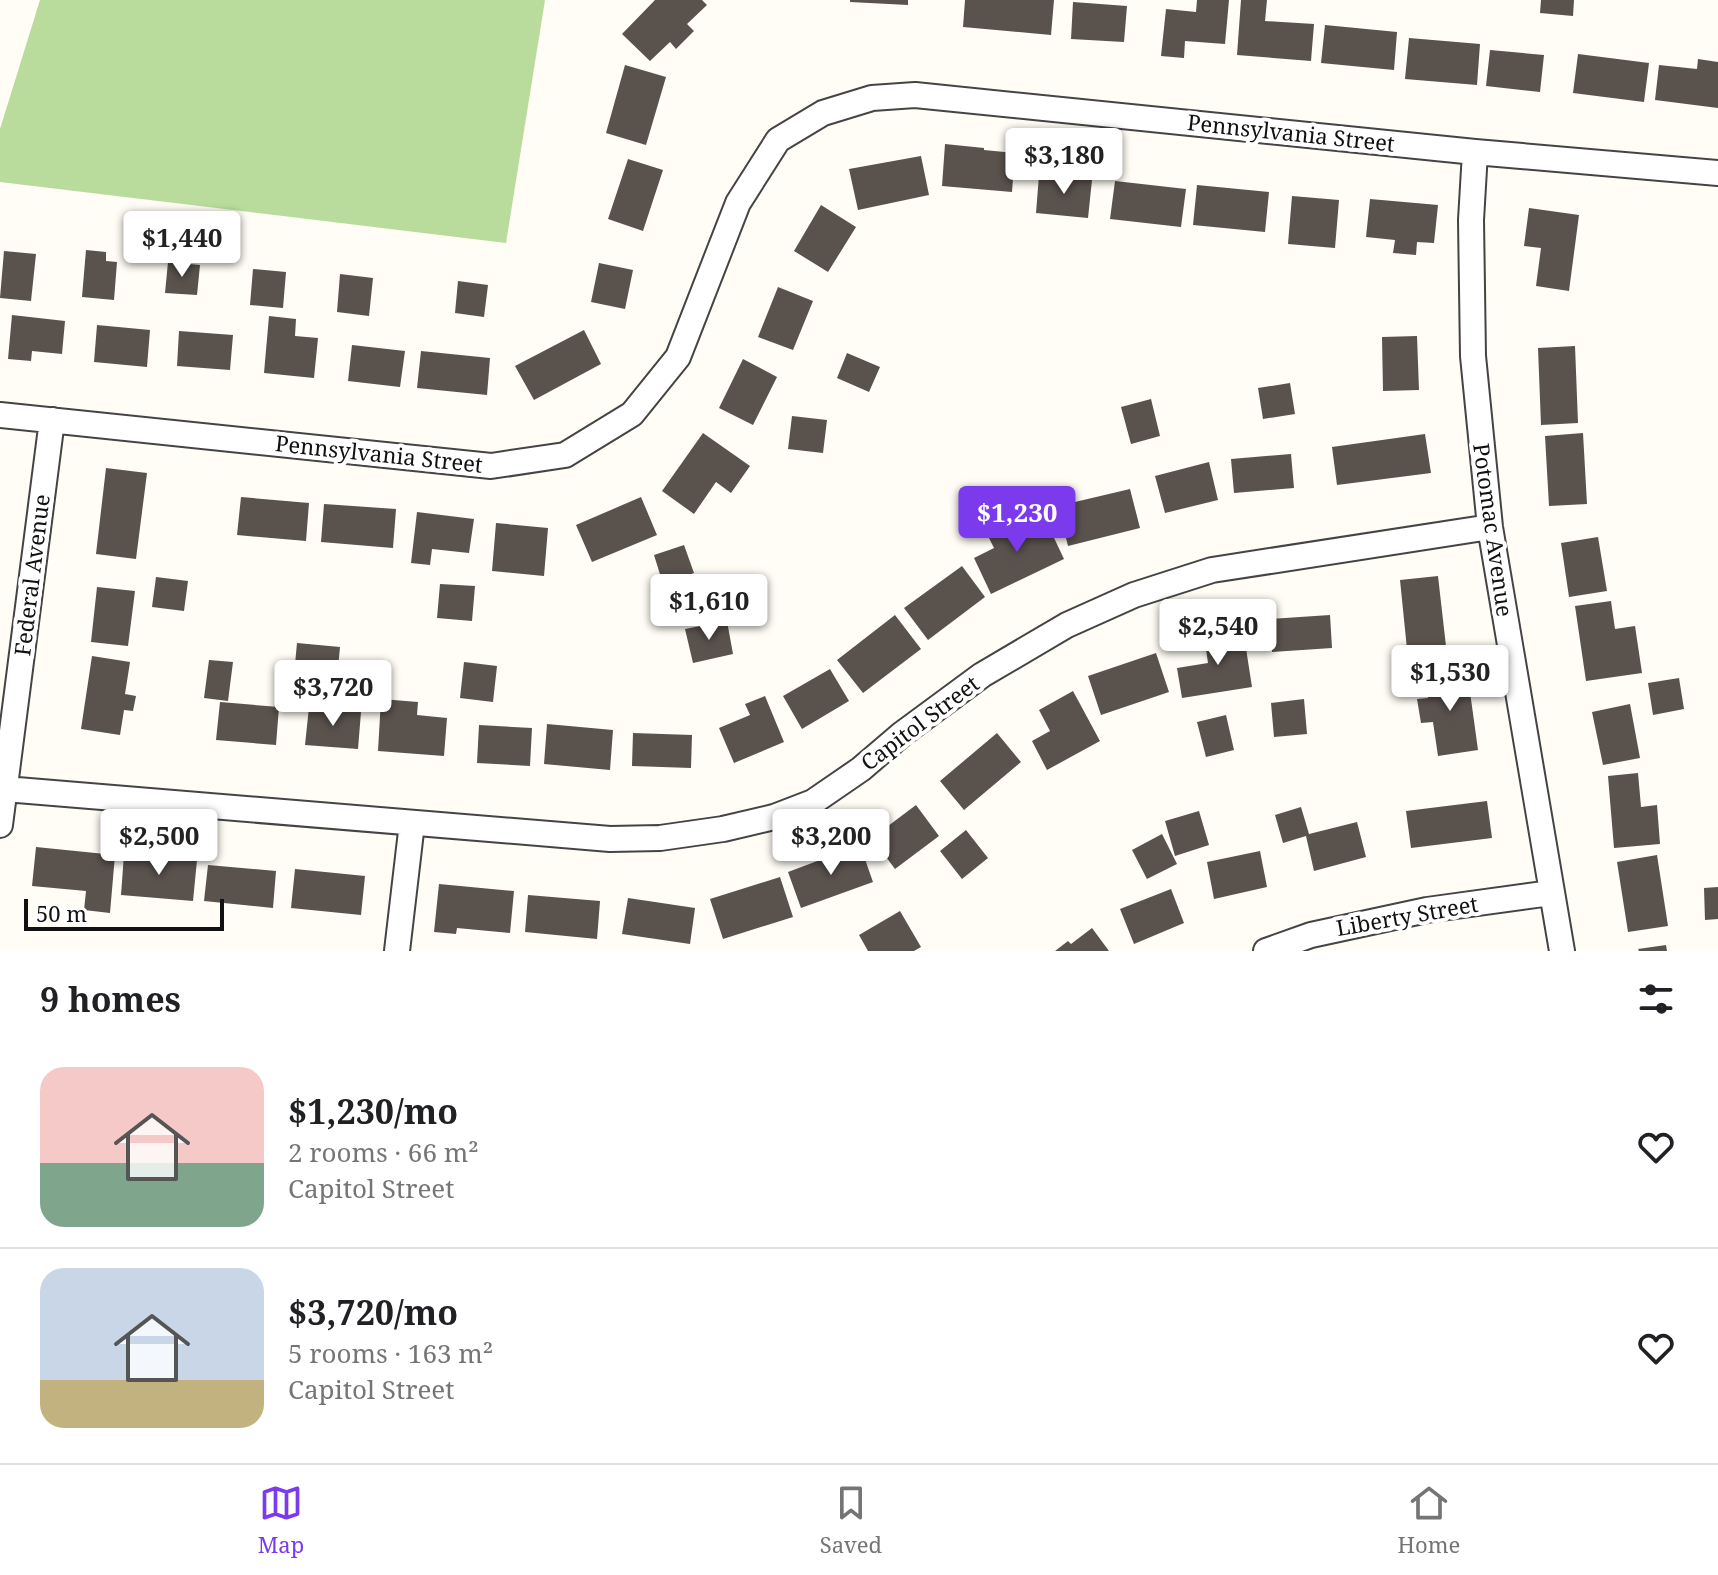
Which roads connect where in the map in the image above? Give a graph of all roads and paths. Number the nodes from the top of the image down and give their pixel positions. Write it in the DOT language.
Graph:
graph roads {
  1 [pos="1475,152"];
  2 [pos="1718,173"];
  3 [pos="0,415"];
  4 [pos="52,420"];
  5 [pos="1490,527"];
  6 [pos="5,789"];
  7 [pos="412,823"];
  8 [pos="0,825"];
  9 [pos="1551,893"];
  10 [pos="397,951"];
  11 [pos="1266,951"];
  12 [pos="1562,951"];
  1 -- 2 [label="street, Pennsylvania Street"];
  1 -- 4 [label="street, Pennsylvania Street"];
  1 -- 5 [label="street, Potomac Avenue"];
  3 -- 4 [label="street, Pennsylvania Street"];
  4 -- 6 [label="street, Federal Avenue"];
  5 -- 7 [label="street, Capitol Street"];
  5 -- 9 [label="street, Potomac Avenue"];
  6 -- 7 [label="street, Capitol Street"];
  6 -- 8 [label="street, Federal Avenue"];
  7 -- 10 [label="street"];
  9 -- 11 [label="street, Liberty Street"];
  9 -- 12 [label="street, Potomac Avenue"];
}
